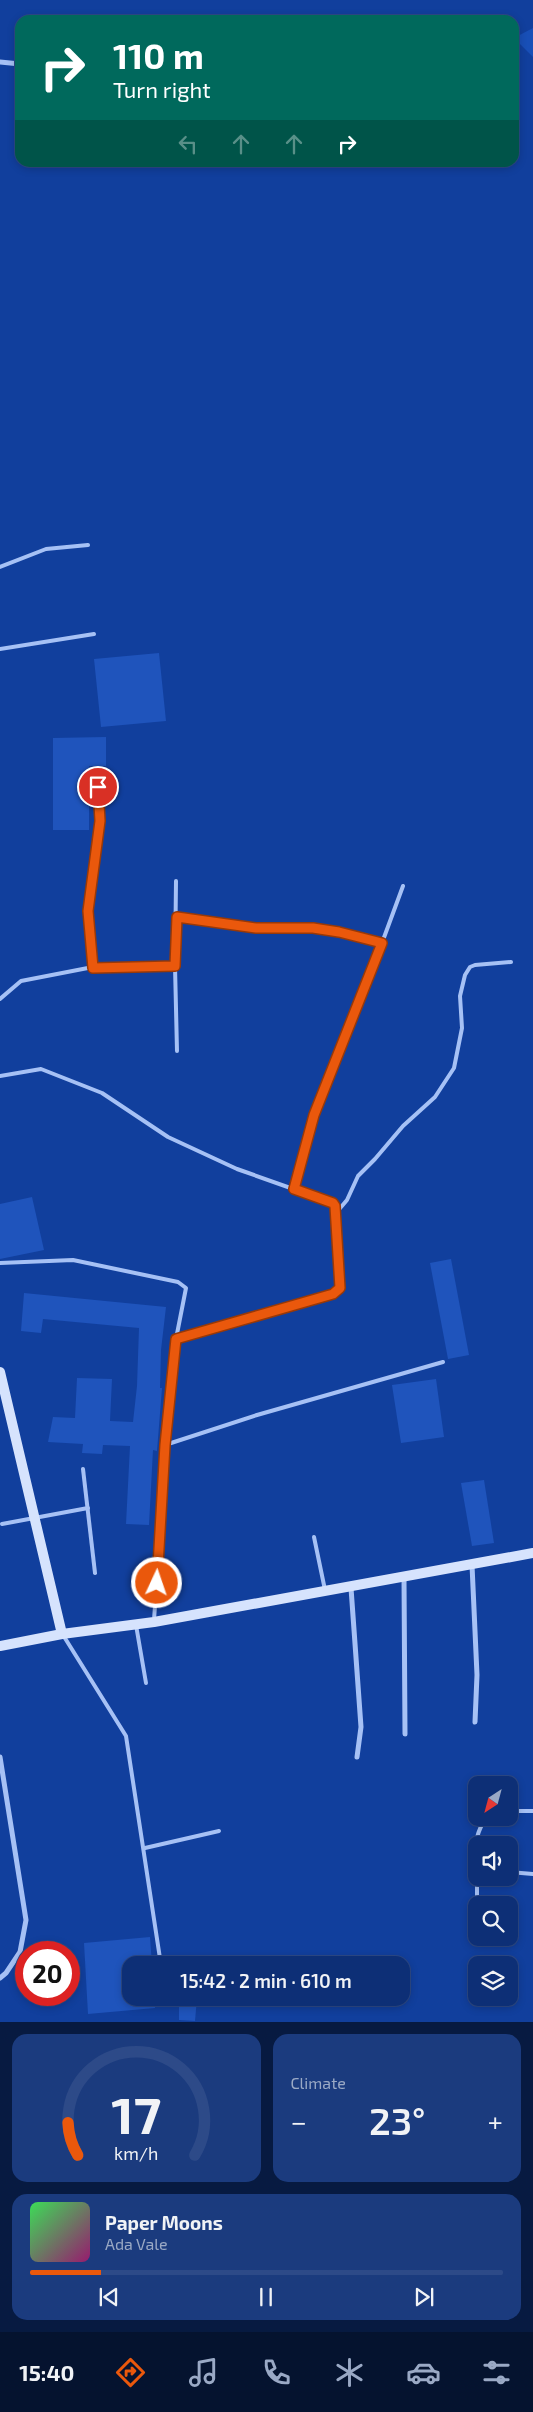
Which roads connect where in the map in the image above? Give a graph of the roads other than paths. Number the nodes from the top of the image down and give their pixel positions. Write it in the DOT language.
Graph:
graph roads {
  1 [pos="0,62"];
  2 [pos="15,64"];
  3 [pos="88,545"];
  4 [pos="0,567"];
  5 [pos="94,634"];
  6 [pos="0,649"];
  7 [pos="98,787"];
  8 [pos="176,881"];
  9 [pos="403,886"];
  10 [pos="177,917"];
  11 [pos="382,943"];
  12 [pos="511,962"];
  13 [pos="175,966"];
  14 [pos="93,968"];
  15 [pos="0,999"];
  16 [pos="177,1051"];
  17 [pos="0,1076"];
  18 [pos="294,1189"];
  19 [pos="336,1213"];
  20 [pos="0,1263"];
  21 [pos="176,1339"];
  22 [pos="443,1362"];
  23 [pos="0,1372"];
  24 [pos="165,1445"];
  25 [pos="83,1469"];
  26 [pos="88,1508"];
  27 [pos="35,1519"];
  28 [pos="2,1524"];
  29 [pos="314,1537"];
  30 [pos="533,1553"];
  31 [pos="472,1565"];
  32 [pos="95,1573"];
  33 [pos="404,1578"];
  34 [pos="351,1588"];
  35 [pos="326,1592"];
  36 [pos="154,1622"];
  37 [pos="136,1625"];
  38 [pos="62,1634"];
  39 [pos="0,1646"];
  40 [pos="146,1683"];
  41 [pos="475,1722"];
  42 [pos="405,1734"];
  43 [pos="357,1756"];
  44 [pos="0,1757"];
  45 [pos="518,1811"];
  46 [pos="533,1811"];
  47 [pos="219,1831"];
  48 [pos="144,1848"];
  49 [pos="518,1873"];
  50 [pos="533,1874"];
  51 [pos="160,1956"];
  52 [pos="0,1978"];
  1 -- 2 [label="street"];
  3 -- 4 [label="lane"];
  5 -- 6 [label="lane"];
  7 -- 14 [label="lane"];
  8 -- 10 [label="lane"];
  9 -- 11 [label="lane"];
  10 -- 11 [label="lane"];
  10 -- 13 [label="lane"];
  11 -- 18 [label="lane"];
  12 -- 19 [label="lane"];
  13 -- 14 [label="lane"];
  13 -- 16 [label="lane"];
  14 -- 15 [label="lane"];
  17 -- 18 [label="lane"];
  18 -- 19 [label="lane"];
  19 -- 21 [label="lane"];
  20 -- 21 [label="lane"];
  21 -- 24 [label="lane"];
  22 -- 24 [label="lane"];
  23 -- 27 [label="main road"];
  24 -- 36 [label="lane"];
  25 -- 26 [label="lane"];
  26 -- 27 [label="lane"];
  26 -- 32 [label="lane"];
  27 -- 28 [label="lane"];
  27 -- 38 [label="main road"];
  29 -- 35 [label="lane"];
  30 -- 31 [label="main road"];
  31 -- 33 [label="main road"];
  31 -- 41 [label="street"];
  33 -- 34 [label="main road"];
  33 -- 42 [label="street"];
  34 -- 35 [label="main road"];
  34 -- 43 [label="street"];
  35 -- 36 [label="main road"];
  36 -- 37 [label="main road"];
  37 -- 38 [label="main road"];
  37 -- 40 [label="lane"];
  38 -- 39 [label="main road"];
  38 -- 48 [label="lane"];
  44 -- 52 [label="street"];
  45 -- 46 [label="lane"];
  47 -- 48 [label="lane"];
  48 -- 51 [label="lane"];
  49 -- 50 [label="lane"];
}
